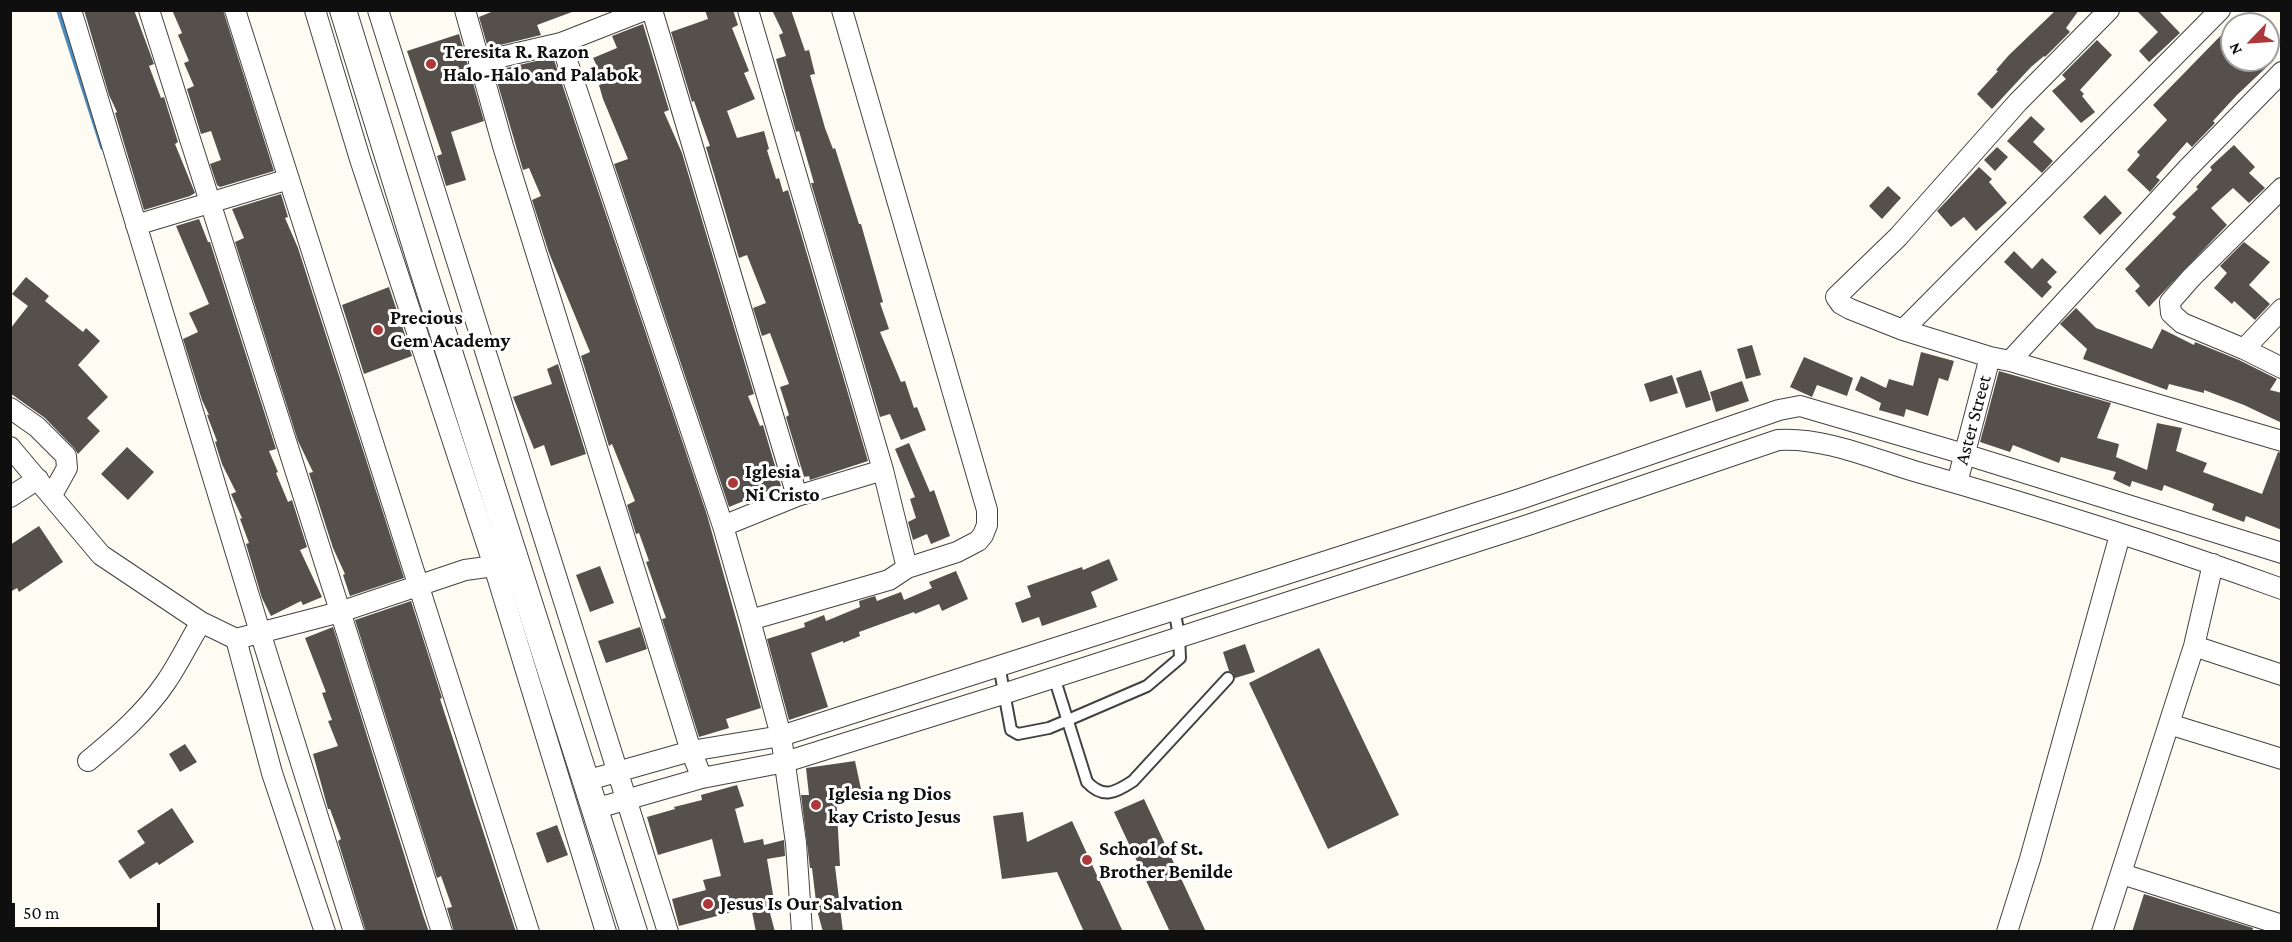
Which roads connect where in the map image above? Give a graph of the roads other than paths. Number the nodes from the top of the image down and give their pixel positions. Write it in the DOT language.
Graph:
graph roads {
  1 [pos="71,10"];
  2 [pos="149,10"];
  3 [pos="235,10"];
  4 [pos="315,10"];
  5 [pos="343,10"];
  6 [pos="378,10"];
  7 [pos="465,10"];
  8 [pos="645,10"];
  9 [pos="652,10"];
  10 [pos="748,10"];
  11 [pos="842,10"];
  12 [pos="2109,10"];
  13 [pos="2220,10"];
  14 [pos="561,43"];
  15 [pos="479,62"];
  16 [pos="2282,72"];
  17 [pos="289,179"];
  18 [pos="2282,188"];
  19 [pos="210,202"];
  20 [pos="136,225"];
  21 [pos="2282,309"];
  22 [pos="1903,330"];
  23 [pos="2244,349"];
  24 [pos="1989,357"];
  25 [pos="2010,361"];
  26 [pos="2282,368"];
  27 [pos="10,408"];
  28 [pos="2282,441"];
  29 [pos="10,447"];
  30 [pos="1964,454"];
  31 [pos="882,470"];
  32 [pos="38,479"];
  33 [pos="1957,483"];
  34 [pos="52,495"];
  35 [pos="797,496"];
  36 [pos="10,497"];
  37 [pos="1520,499"];
  38 [pos="1528,525"];
  39 [pos="723,526"];
  40 [pos="2120,535"];
  41 [pos="2282,554"];
  42 [pos="2213,564"];
  43 [pos="494,566"];
  44 [pos="907,568"];
  45 [pos="418,585"];
  46 [pos="2282,589"];
  47 [pos="1174,608"];
  48 [pos="340,612"];
  49 [pos="750,620"];
  50 [pos="201,622"];
  51 [pos="260,632"];
  52 [pos="1179,636"];
  53 [pos="236,639"];
  54 [pos="2194,646"];
  55 [pos="999,665"];
  56 [pos="2282,675"];
  57 [pos="1054,677"];
  58 [pos="1228,678"];
  59 [pos="1004,694"];
  60 [pos="1068,720"];
  61 [pos="2169,724"];
  62 [pos="781,736"];
  63 [pos="691,751"];
  64 [pos="2282,759"];
  65 [pos="88,761"];
  66 [pos="784,762"];
  67 [pos="619,772"];
  68 [pos="702,778"];
  69 [pos="585,781"];
  70 [pos="628,799"];
  71 [pos="594,808"];
  72 [pos="2121,874"];
  73 [pos="2282,925"];
  74 [pos="325,932"];
  75 [pos="354,932"];
  76 [pos="442,932"];
  77 [pos="529,932"];
  78 [pos="606,932"];
  79 [pos="634,932"];
  80 [pos="668,932"];
  81 [pos="802,932"];
  82 [pos="2007,932"];
  83 [pos="2102,932"];
  1 -- 20 [label="street"];
  2 -- 19 [label="street"];
  3 -- 17 [label="street"];
  4 -- 43 [label="street"];
  5 -- 69 [label="street"];
  6 -- 67 [label="street"];
  7 -- 15 [label="street"];
  8 -- 14 [label="street"];
  9 -- 35 [label="street"];
  10 -- 31 [label="street"];
  11 -- 44 [label="street"];
  12 -- 22 [label="street"];
  13 -- 22 [label="street"];
  14 -- 15 [label="street"];
  14 -- 39 [label="street"];
  15 -- 63 [label="street"];
  16 -- 25 [label="street"];
  17 -- 19 [label="street"];
  17 -- 45 [label="street"];
  18 -- 23 [label="street"];
  19 -- 20 [label="street"];
  19 -- 48 [label="street"];
  20 -- 51 [label="street"];
  21 -- 23 [label="street"];
  22 -- 24 [label="street"];
  23 -- 26 [label="street"];
  24 -- 25 [label="street"];
  24 -- 30 [label="street, Aster Street"];
  25 -- 28 [label="street"];
  27 -- 34 [label="street"];
  29 -- 32 [label="street"];
  30 -- 33 [label="street, Aster Street"];
  30 -- 37 [label="street"];
  30 -- 41 [label="street"];
  31 -- 35 [label="street"];
  31 -- 44 [label="street"];
  32 -- 34 [label="street"];
  32 -- 36 [label="street"];
  33 -- 38 [label="street"];
  33 -- 40 [label="street"];
  34 -- 50 [label="street"];
  35 -- 39 [label="street"];
  37 -- 38 [label="street"];
  37 -- 47 [label="street"];
  38 -- 52 [label="street"];
  39 -- 49 [label="street"];
  40 -- 42 [label="street"];
  40 -- 82 [label="street"];
  42 -- 46 [label="street"];
  42 -- 54 [label="street"];
  43 -- 45 [label="street"];
  43 -- 78 [label="street"];
  44 -- 49 [label="street"];
  45 -- 48 [label="street"];
  45 -- 77 [label="street"];
  47 -- 52 [label="lane"];
  47 -- 55 [label="street"];
  48 -- 51 [label="street"];
  48 -- 76 [label="street"];
  49 -- 62 [label="street"];
  50 -- 53 [label="street"];
  50 -- 65 [label="street"];
  51 -- 53 [label="street"];
  51 -- 75 [label="street"];
  52 -- 57 [label="street"];
  52 -- 60 [label="lane"];
  53 -- 74 [label="street"];
  54 -- 56 [label="street"];
  54 -- 61 [label="street"];
  55 -- 59 [label="lane"];
  55 -- 62 [label="street"];
  57 -- 59 [label="street"];
  57 -- 60 [label="lane"];
  58 -- 60 [label="lane"];
  59 -- 60 [label="lane"];
  59 -- 66 [label="street"];
  61 -- 64 [label="street"];
  61 -- 72 [label="street"];
  62 -- 63 [label="street"];
  62 -- 66 [label="street"];
  63 -- 67 [label="street"];
  63 -- 68 [label="street"];
  66 -- 68 [label="street"];
  66 -- 81 [label="street"];
  67 -- 69 [label="street"];
  67 -- 70 [label="street"];
  68 -- 70 [label="street"];
  69 -- 71 [label="street"];
  70 -- 71 [label="street"];
  70 -- 80 [label="street"];
  71 -- 79 [label="street"];
  72 -- 73 [label="street"];
  72 -- 83 [label="street"];
}
